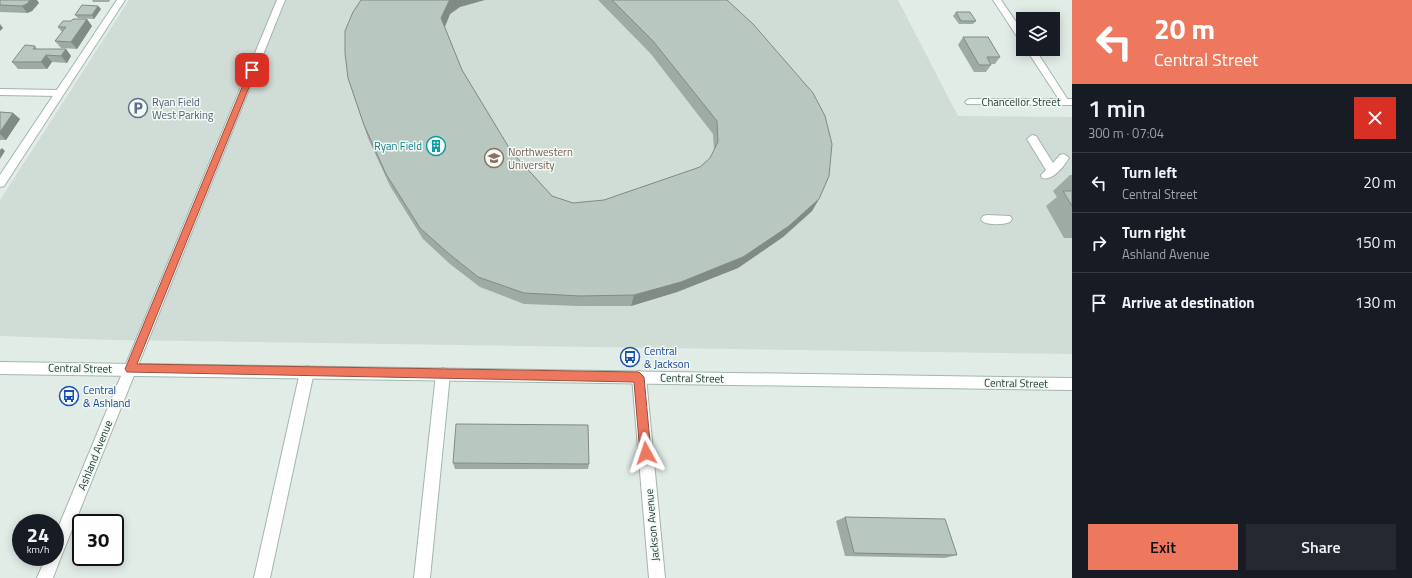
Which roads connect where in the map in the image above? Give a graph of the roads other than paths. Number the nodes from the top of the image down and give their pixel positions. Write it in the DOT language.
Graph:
graph roads {
  1 [pos="121,0"];
  2 [pos="281,0"];
  3 [pos="997,0"];
  4 [pos="1016,28"];
  5 [pos="1035,56"];
  6 [pos="0,92"];
  7 [pos="59,93"];
  8 [pos="970,102"];
  9 [pos="1069,102"];
  10 [pos="1032,139"];
  11 [pos="1064,158"];
  12 [pos="0,183"];
  13 [pos="987,218"];
  14 [pos="1006,218"];
  15 [pos="0,368"];
  16 [pos="130,369"];
  17 [pos="307,372"];
  18 [pos="443,374"];
  19 [pos="639,377"];
  20 [pos="1072,384"];
  21 [pos="64,531"];
  22 [pos="50,566"];
  23 [pos="46,578"];
  24 [pos="262,578"];
  25 [pos="422,578"];
  26 [pos="657,578"];
  1 -- 7 [label="street"];
  2 -- 16 [label="street, Ashland Avenue"];
  3 -- 4 [label="street"];
  5 -- 9 [label="street"];
  6 -- 7 [label="street"];
  7 -- 12 [label="street"];
  8 -- 9 [label="street, Chancellor Street"];
  10 -- 11 [label="street"];
  13 -- 14 [label="street"];
  15 -- 16 [label="street, Central Street"];
  16 -- 17 [label="street, Central Street"];
  16 -- 21 [label="street, Ashland Avenue"];
  17 -- 18 [label="street, Central Street"];
  17 -- 24 [label="street"];
  18 -- 19 [label="street, Central Street"];
  18 -- 25 [label="street"];
  19 -- 20 [label="street, Central Street"];
  19 -- 26 [label="street, Jackson Avenue"];
  22 -- 23 [label="street, Ashland Avenue"];
}
